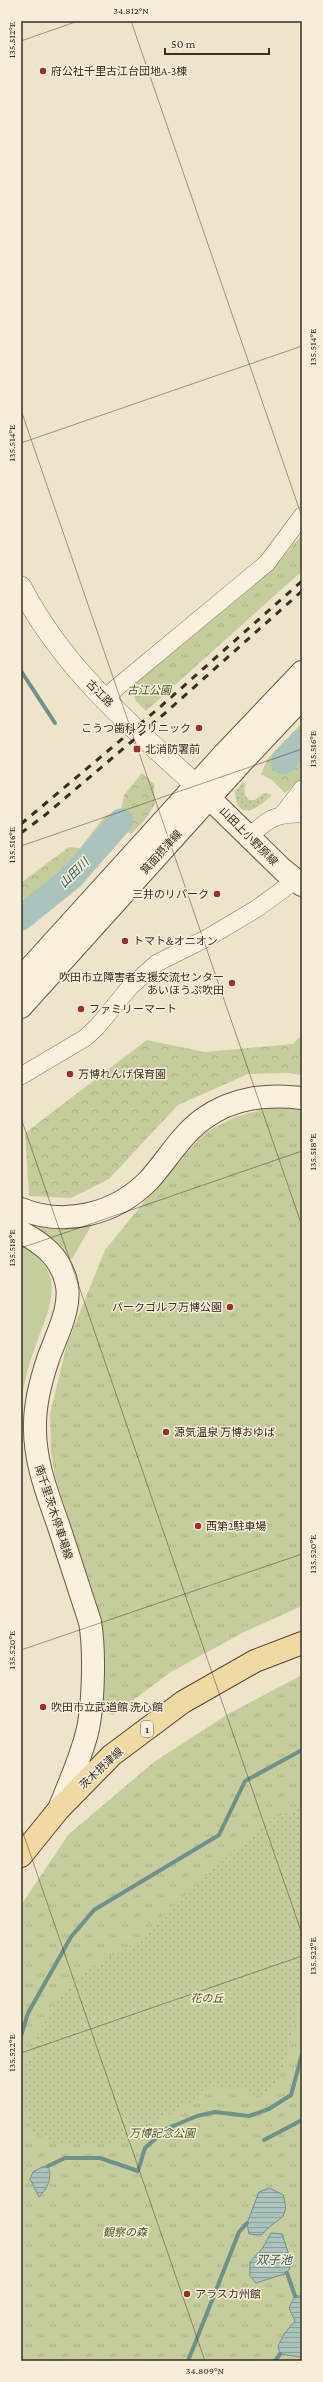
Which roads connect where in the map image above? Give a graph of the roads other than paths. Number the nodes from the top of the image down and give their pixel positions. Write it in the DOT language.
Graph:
graph roads {
  1 [pos="302,516"];
  2 [pos="21,587"];
  3 [pos="302,672"];
  4 [pos="302,698"];
  5 [pos="106,700"];
  6 [pos="302,789"];
  7 [pos="203,791"];
  8 [pos="283,814"];
  9 [pos="302,814"];
  10 [pos="250,836"];
  11 [pos="299,883"];
  12 [pos="21,978"];
  13 [pos="21,1007"];
  14 [pos="21,1076"];
  15 [pos="302,1098"];
  16 [pos="21,1209"];
  17 [pos="21,1232"];
  18 [pos="302,1643"];
  19 [pos="59,1809"];
  20 [pos="21,1856"];
  1 -- 5 [label="street"];
  2 -- 5 [label="street, 古江路"];
  3 -- 7 [label="main road, 箕面摂津線"];
  4 -- 7 [label="main road, 箕面摂津線"];
  5 -- 7 [label="street, 古江路"];
  6 -- 8 [label="street"];
  7 -- 10 [label="main road, 山田上小野原線"];
  7 -- 12 [label="main road, 箕面摂津線"];
  7 -- 13 [label="main road, 箕面摂津線"];
  8 -- 9 [label="street"];
  8 -- 10 [label="street"];
  10 -- 11 [label="main road, 山田上小野原線"];
  11 -- 14 [label="street"];
  15 -- 16 [label="main road"];
  17 -- 19 [label="main road, 南千里茨木停車場線"];
  18 -- 19 [label="main road, 茨木摂津線 / 1"];
  19 -- 20 [label="main road, 茨木摂津線 / 1"];
}
